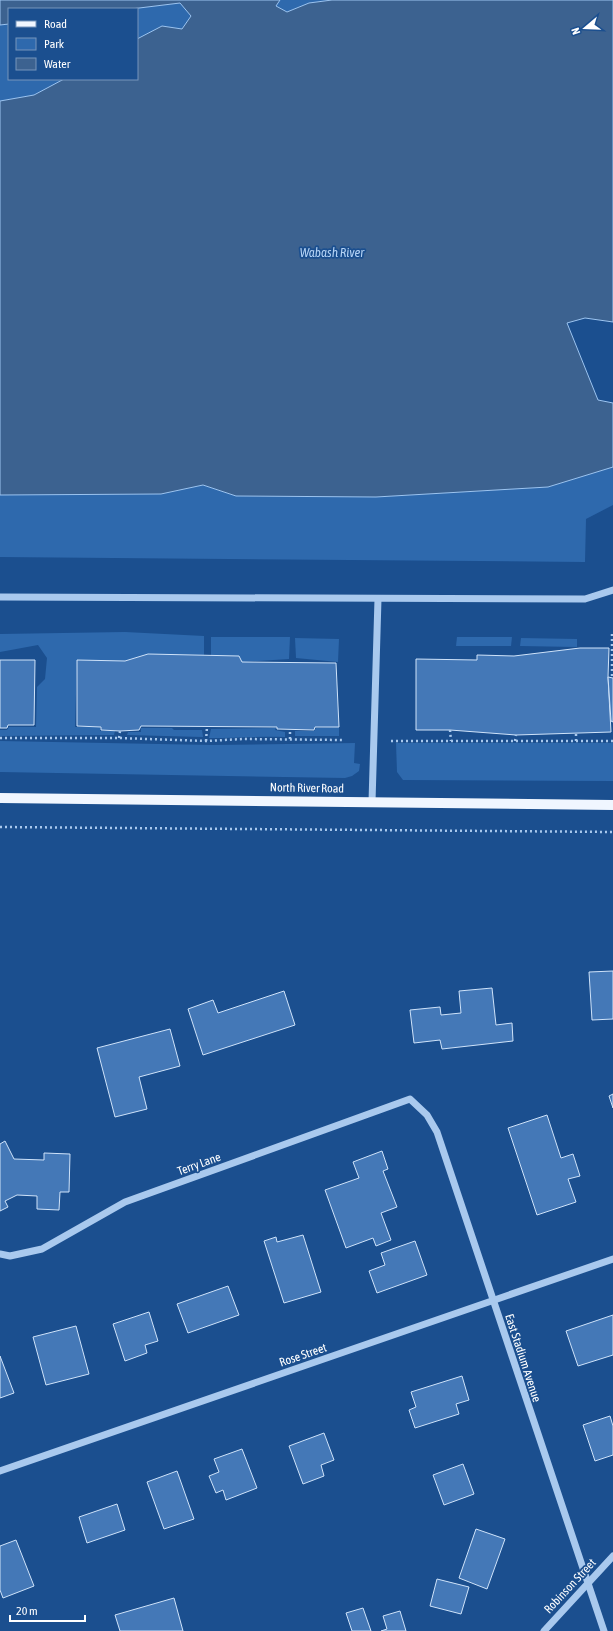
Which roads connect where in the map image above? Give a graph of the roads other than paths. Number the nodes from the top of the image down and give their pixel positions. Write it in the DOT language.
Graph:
graph roads {
  1 [pos="613,590"];
  2 [pos="0,597"];
  3 [pos="378,599"];
  4 [pos="0,798"];
  5 [pos="372,802"];
  6 [pos="613,805"];
  7 [pos="410,1099"];
  8 [pos="0,1254"];
  9 [pos="613,1259"];
  10 [pos="493,1302"];
  11 [pos="0,1471"];
  12 [pos="613,1556"];
  13 [pos="587,1584"];
  14 [pos="544,1631"];
  15 [pos="604,1631"];
  1 -- 3 [label="street"];
  2 -- 3 [label="street"];
  3 -- 5 [label="street"];
  4 -- 5 [label="main road, North River Road"];
  5 -- 6 [label="main road, North River Road"];
  7 -- 8 [label="street, Terry Lane"];
  7 -- 10 [label="street, East Stadium Avenue"];
  9 -- 10 [label="street, Rose Street"];
  10 -- 11 [label="street, Rose Street"];
  10 -- 13 [label="street, East Stadium Avenue"];
  12 -- 13 [label="street, Robinson Street"];
  13 -- 14 [label="street, Robinson Street"];
  13 -- 15 [label="street, East Stadium Avenue"];
}
